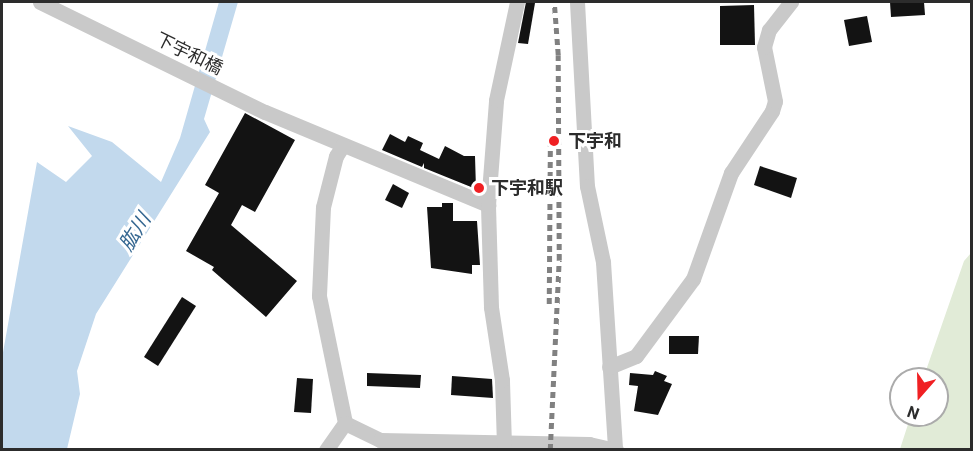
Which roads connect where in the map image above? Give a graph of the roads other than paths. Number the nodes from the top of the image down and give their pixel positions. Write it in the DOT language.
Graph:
graph roads {
  1 [pos="40,2"];
  2 [pos="516,2"];
  3 [pos="576,2"];
  4 [pos="791,2"];
  5 [pos="343,145"];
  6 [pos="488,205"];
  7 [pos="609,367"];
  8 [pos="345,423"];
  9 [pos="504,445"];
  10 [pos="616,449"];
  11 [pos="326,450"];
  1 -- 5 [label="street, 下宇和橋"];
  2 -- 6 [label="street"];
  3 -- 7 [label="street"];
  4 -- 7 [label="street"];
  5 -- 6 [label="street, 下宇和橋"];
  5 -- 8 [label="street"];
  6 -- 9 [label="street"];
  7 -- 10 [label="street"];
  8 -- 9 [label="street"];
  8 -- 11 [label="street"];
  9 -- 10 [label="street"];
}
